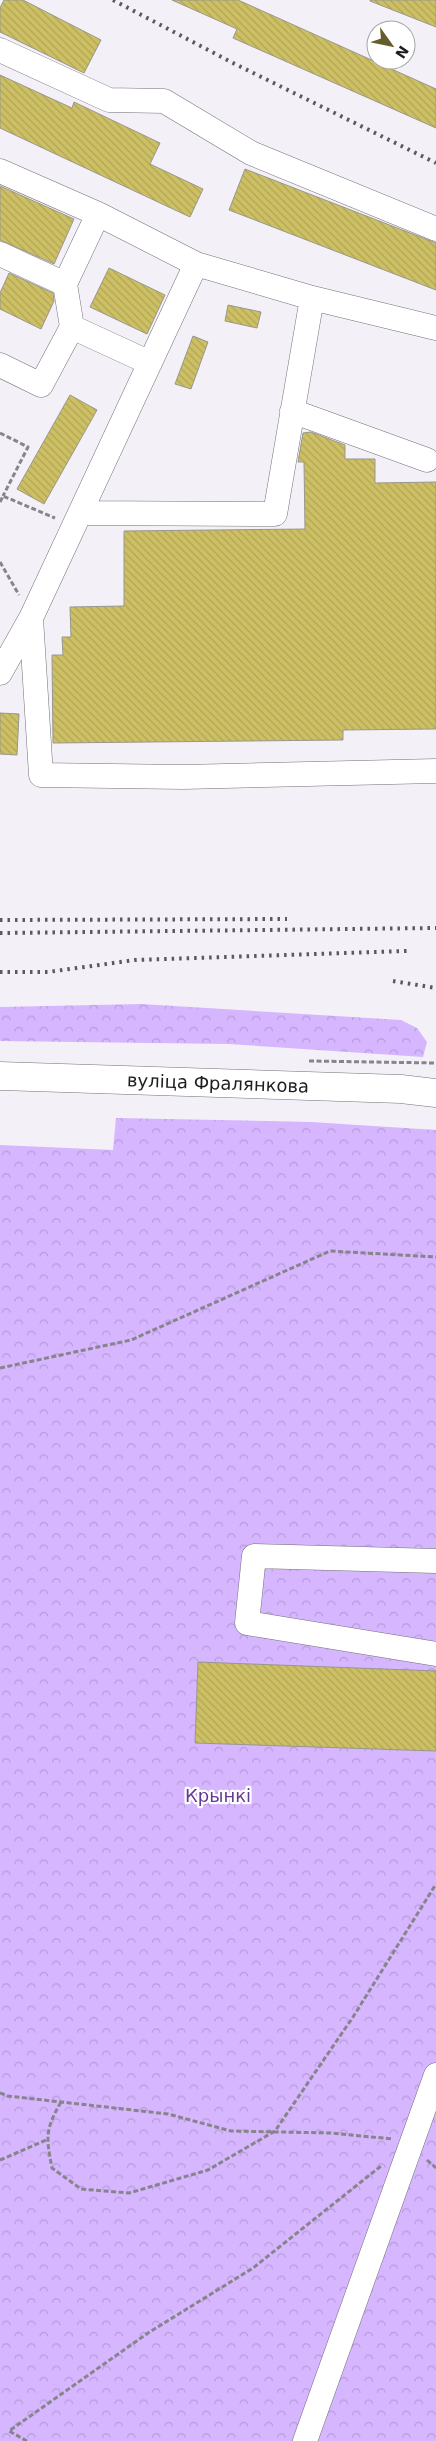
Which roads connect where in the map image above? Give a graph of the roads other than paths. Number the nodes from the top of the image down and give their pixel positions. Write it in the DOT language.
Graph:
graph roads {
  1 [pos="0,50"];
  2 [pos="0,171"];
  3 [pos="98,214"];
  4 [pos="436,229"];
  5 [pos="0,254"];
  6 [pos="196,264"];
  7 [pos="65,284"];
  8 [pos="312,298"];
  9 [pos="72,327"];
  10 [pos="436,328"];
  11 [pos="150,363"];
  12 [pos="0,365"];
  13 [pos="292,411"];
  14 [pos="427,460"];
  15 [pos="77,520"];
  16 [pos="31,618"];
  17 [pos="0,673"];
  18 [pos="436,771"];
  19 [pos="0,1076"];
  20 [pos="436,1093"];
  21 [pos="436,1561"];
  22 [pos="436,1654"];
  23 [pos="436,2075"];
  24 [pos="305,2441"];
  1 -- 4 [label="street"];
  2 -- 3 [label="street"];
  3 -- 6 [label="street"];
  3 -- 7 [label="street"];
  5 -- 7 [label="street"];
  6 -- 8 [label="street"];
  6 -- 11 [label="street"];
  7 -- 9 [label="street"];
  8 -- 10 [label="street"];
  8 -- 13 [label="street"];
  9 -- 11 [label="street"];
  9 -- 12 [label="street"];
  11 -- 15 [label="street"];
  13 -- 14 [label="street"];
  13 -- 15 [label="street"];
  15 -- 16 [label="street"];
  16 -- 17 [label="street"];
  16 -- 18 [label="street"];
  19 -- 20 [label="main road, вуліца Фралянкова"];
  21 -- 22 [label="street"];
  23 -- 24 [label="street"];
}
